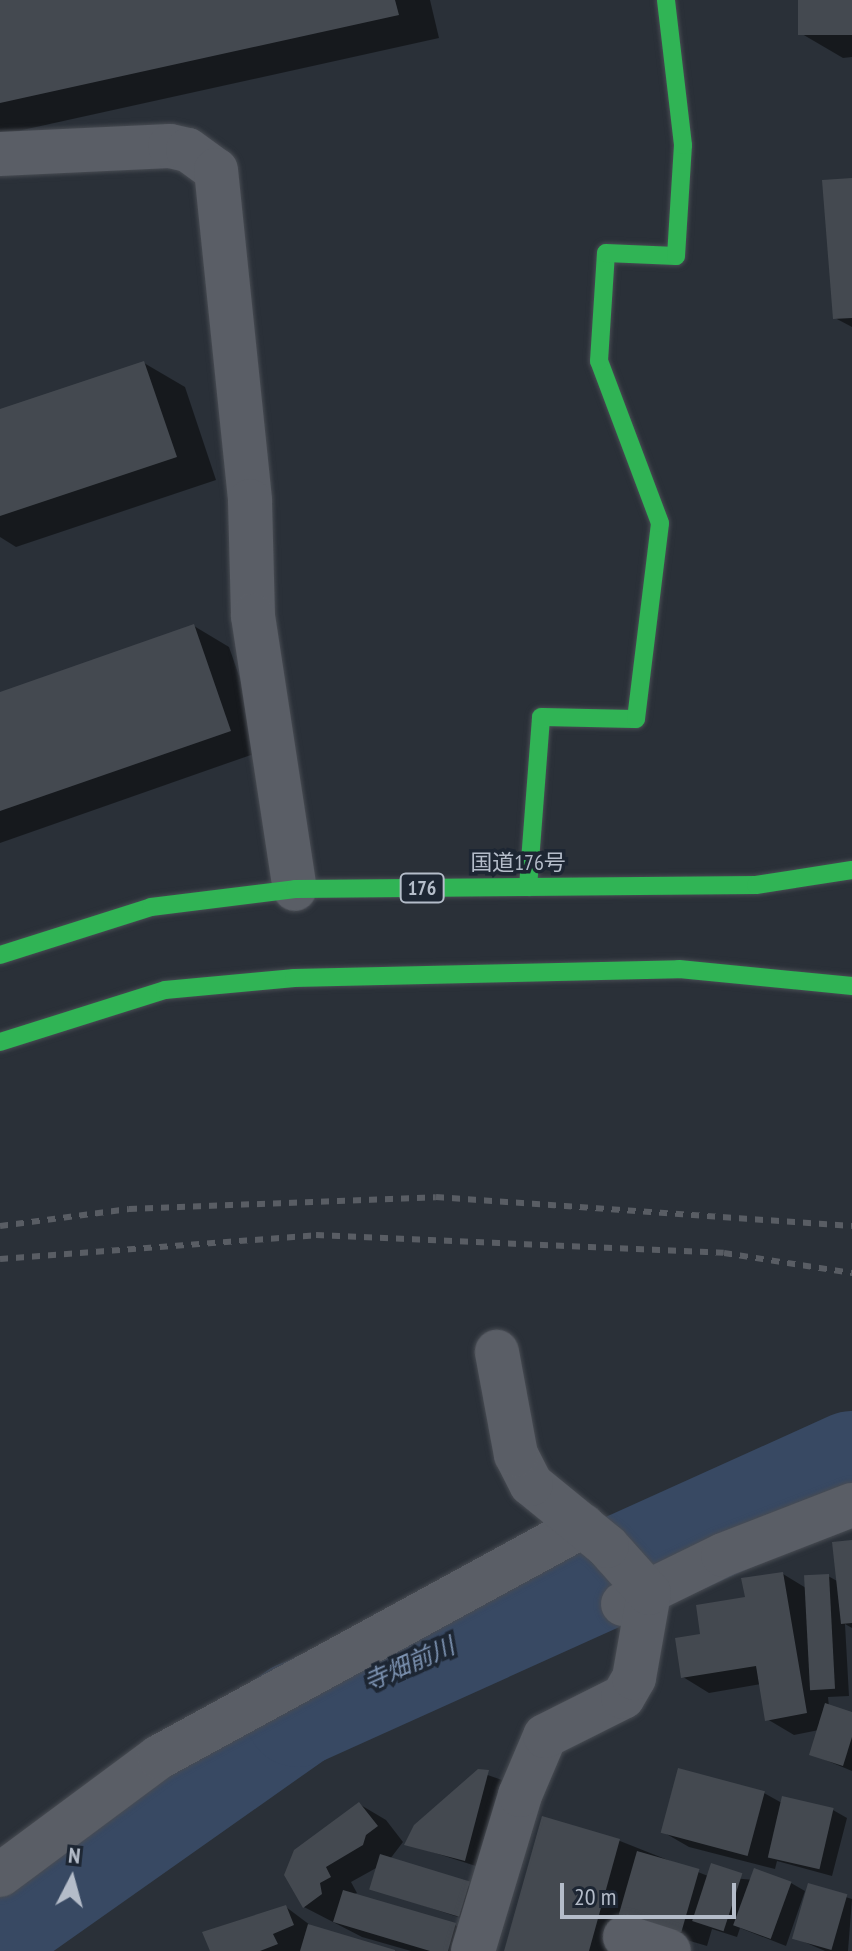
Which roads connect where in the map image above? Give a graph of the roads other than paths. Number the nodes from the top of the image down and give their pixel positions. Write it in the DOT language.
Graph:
graph roads {
  1 [pos="666,0"];
  2 [pos="0,154"];
  3 [pos="852,870"];
  4 [pos="528,887"];
  5 [pos="295,889"];
  6 [pos="0,955"];
  7 [pos="852,986"];
  8 [pos="0,1042"];
  9 [pos="497,1352"];
  10 [pos="852,1505"];
  11 [pos="595,1536"];
  12 [pos="638,1594"];
  13 [pos="0,1875"];
  14 [pos="625,1937"];
  15 [pos="473,1951"];
  16 [pos="669,1951"];
  1 -- 4 [label="main road"];
  2 -- 5 [label="street"];
  3 -- 4 [label="main road, 国道176号 / 176"];
  4 -- 5 [label="main road, 国道176号 / 176"];
  5 -- 6 [label="main road, 国道176号 / 176"];
  7 -- 8 [label="main road"];
  9 -- 11 [label="street"];
  10 -- 12 [label="street"];
  11 -- 12 [label="street"];
  11 -- 13 [label="street"];
  12 -- 15 [label="street"];
  14 -- 16 [label="street"];
}
